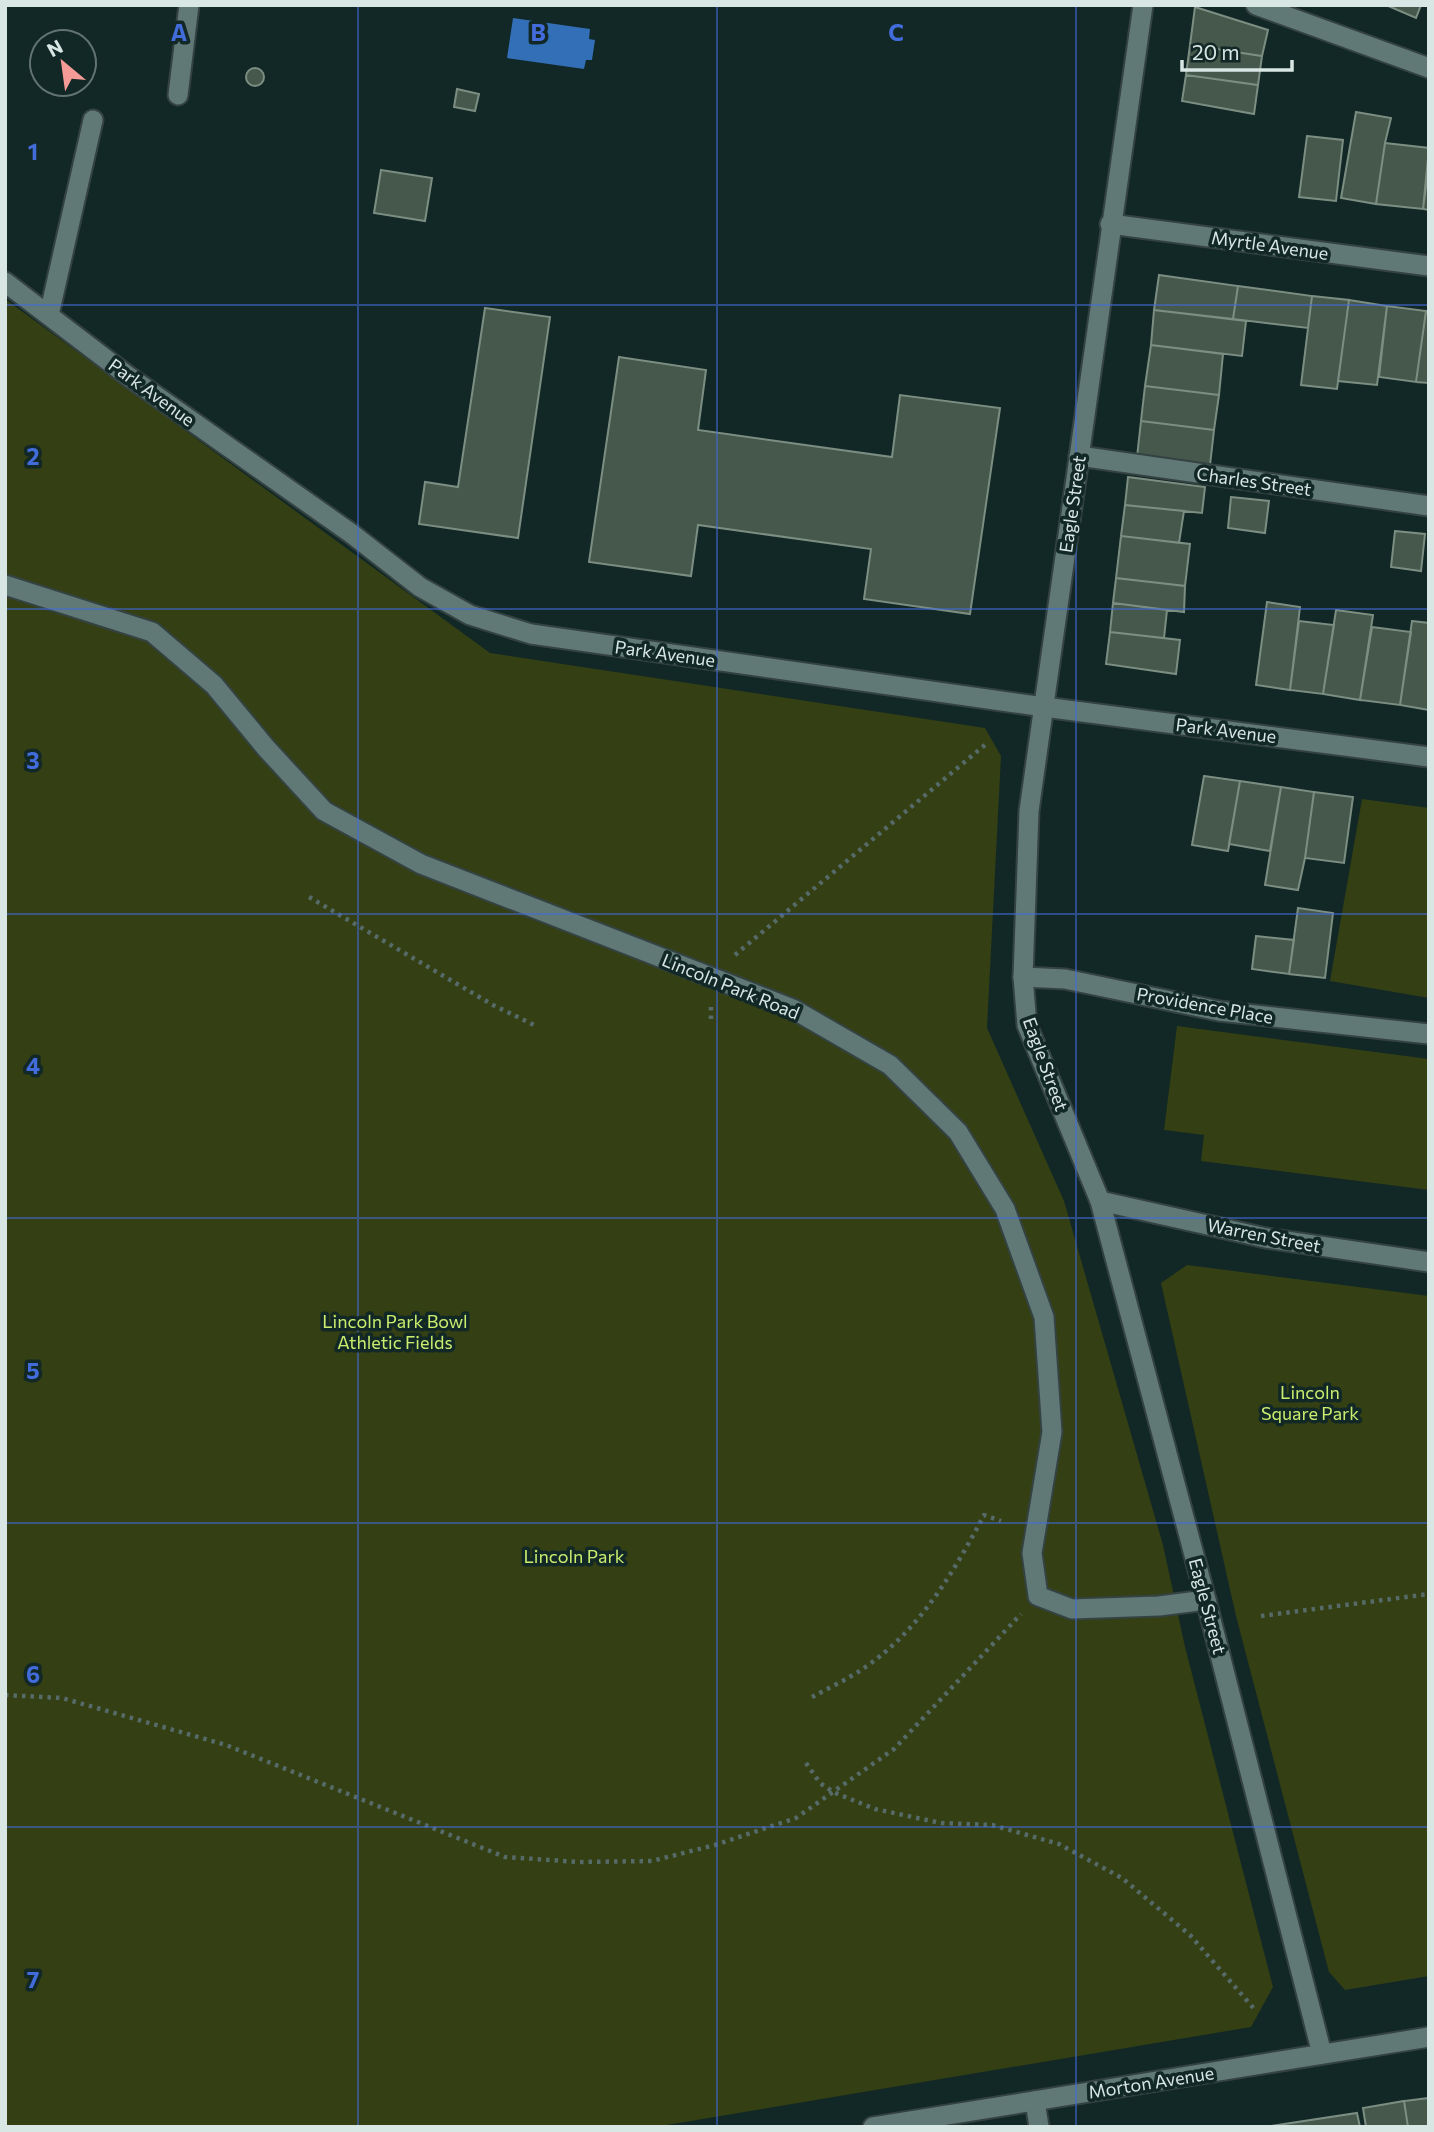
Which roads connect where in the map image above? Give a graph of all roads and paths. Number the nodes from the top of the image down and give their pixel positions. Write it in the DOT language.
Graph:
graph roads {
  1 [pos="189,5"];
  2 [pos="1143,5"];
  3 [pos="1256,5"];
  4 [pos="1429,68"];
  5 [pos="178,95"];
  6 [pos="93,120"];
  7 [pos="1110,224"];
  8 [pos="1429,266"];
  9 [pos="5,282"];
  10 [pos="48,315"];
  11 [pos="1079,456"];
  12 [pos="1429,506"];
  13 [pos="5,586"];
  14 [pos="1044,707"];
  15 [pos="986,744"];
  16 [pos="1429,757"];
  17 [pos="309,897"];
  18 [pos="709,977"];
  19 [pos="1023,977"];
  20 [pos="536,1026"];
  21 [pos="1429,1034"];
  22 [pos="1101,1201"];
  23 [pos="1429,1262"];
  24 [pos="1001,1521"];
  25 [pos="1429,1594"];
  26 [pos="1038,1596"];
  27 [pos="1206,1600"];
  28 [pos="1261,1616"];
  29 [pos="5,1695"];
  30 [pos="811,1697"];
  31 [pos="806,1763"];
  32 [pos="833,1792"];
  33 [pos="1256,2011"];
  34 [pos="1429,2037"];
  35 [pos="1322,2054"];
  36 [pos="1035,2101"];
  37 [pos="873,2127"];
  38 [pos="1039,2127"];
  1 -- 5 [label="street"];
  2 -- 7 [label="street, Eagle Street"];
  3 -- 4 [label="street"];
  6 -- 10 [label="street"];
  7 -- 8 [label="street, Myrtle Avenue"];
  7 -- 11 [label="street, Eagle Street"];
  9 -- 10 [label="street, Park Avenue"];
  10 -- 14 [label="street, Park Avenue"];
  11 -- 12 [label="street, Charles Street"];
  11 -- 14 [label="street, Eagle Street"];
  13 -- 18 [label="street, Lincoln Park Road"];
  14 -- 16 [label="street, Park Avenue"];
  14 -- 19 [label="street, Eagle Street"];
  15 -- 18 [label="path"];
  17 -- 20 [label="path"];
  18 -- 26 [label="street, Lincoln Park Road"];
  19 -- 21 [label="street, Providence Place"];
  19 -- 22 [label="street, Eagle Street"];
  22 -- 23 [label="street, Warren Street"];
  22 -- 27 [label="street, Eagle Street"];
  24 -- 30 [label="path"];
  25 -- 28 [label="path"];
  26 -- 27 [label="street"];
  26 -- 32 [label="path"];
  27 -- 35 [label="street, Eagle Street"];
  29 -- 32 [label="path"];
  31 -- 32 [label="path"];
  32 -- 33 [label="path"];
  34 -- 35 [label="street, Morton Avenue"];
  35 -- 36 [label="street, Morton Avenue"];
  36 -- 37 [label="street, Morton Avenue"];
  36 -- 38 [label="street"];
}
